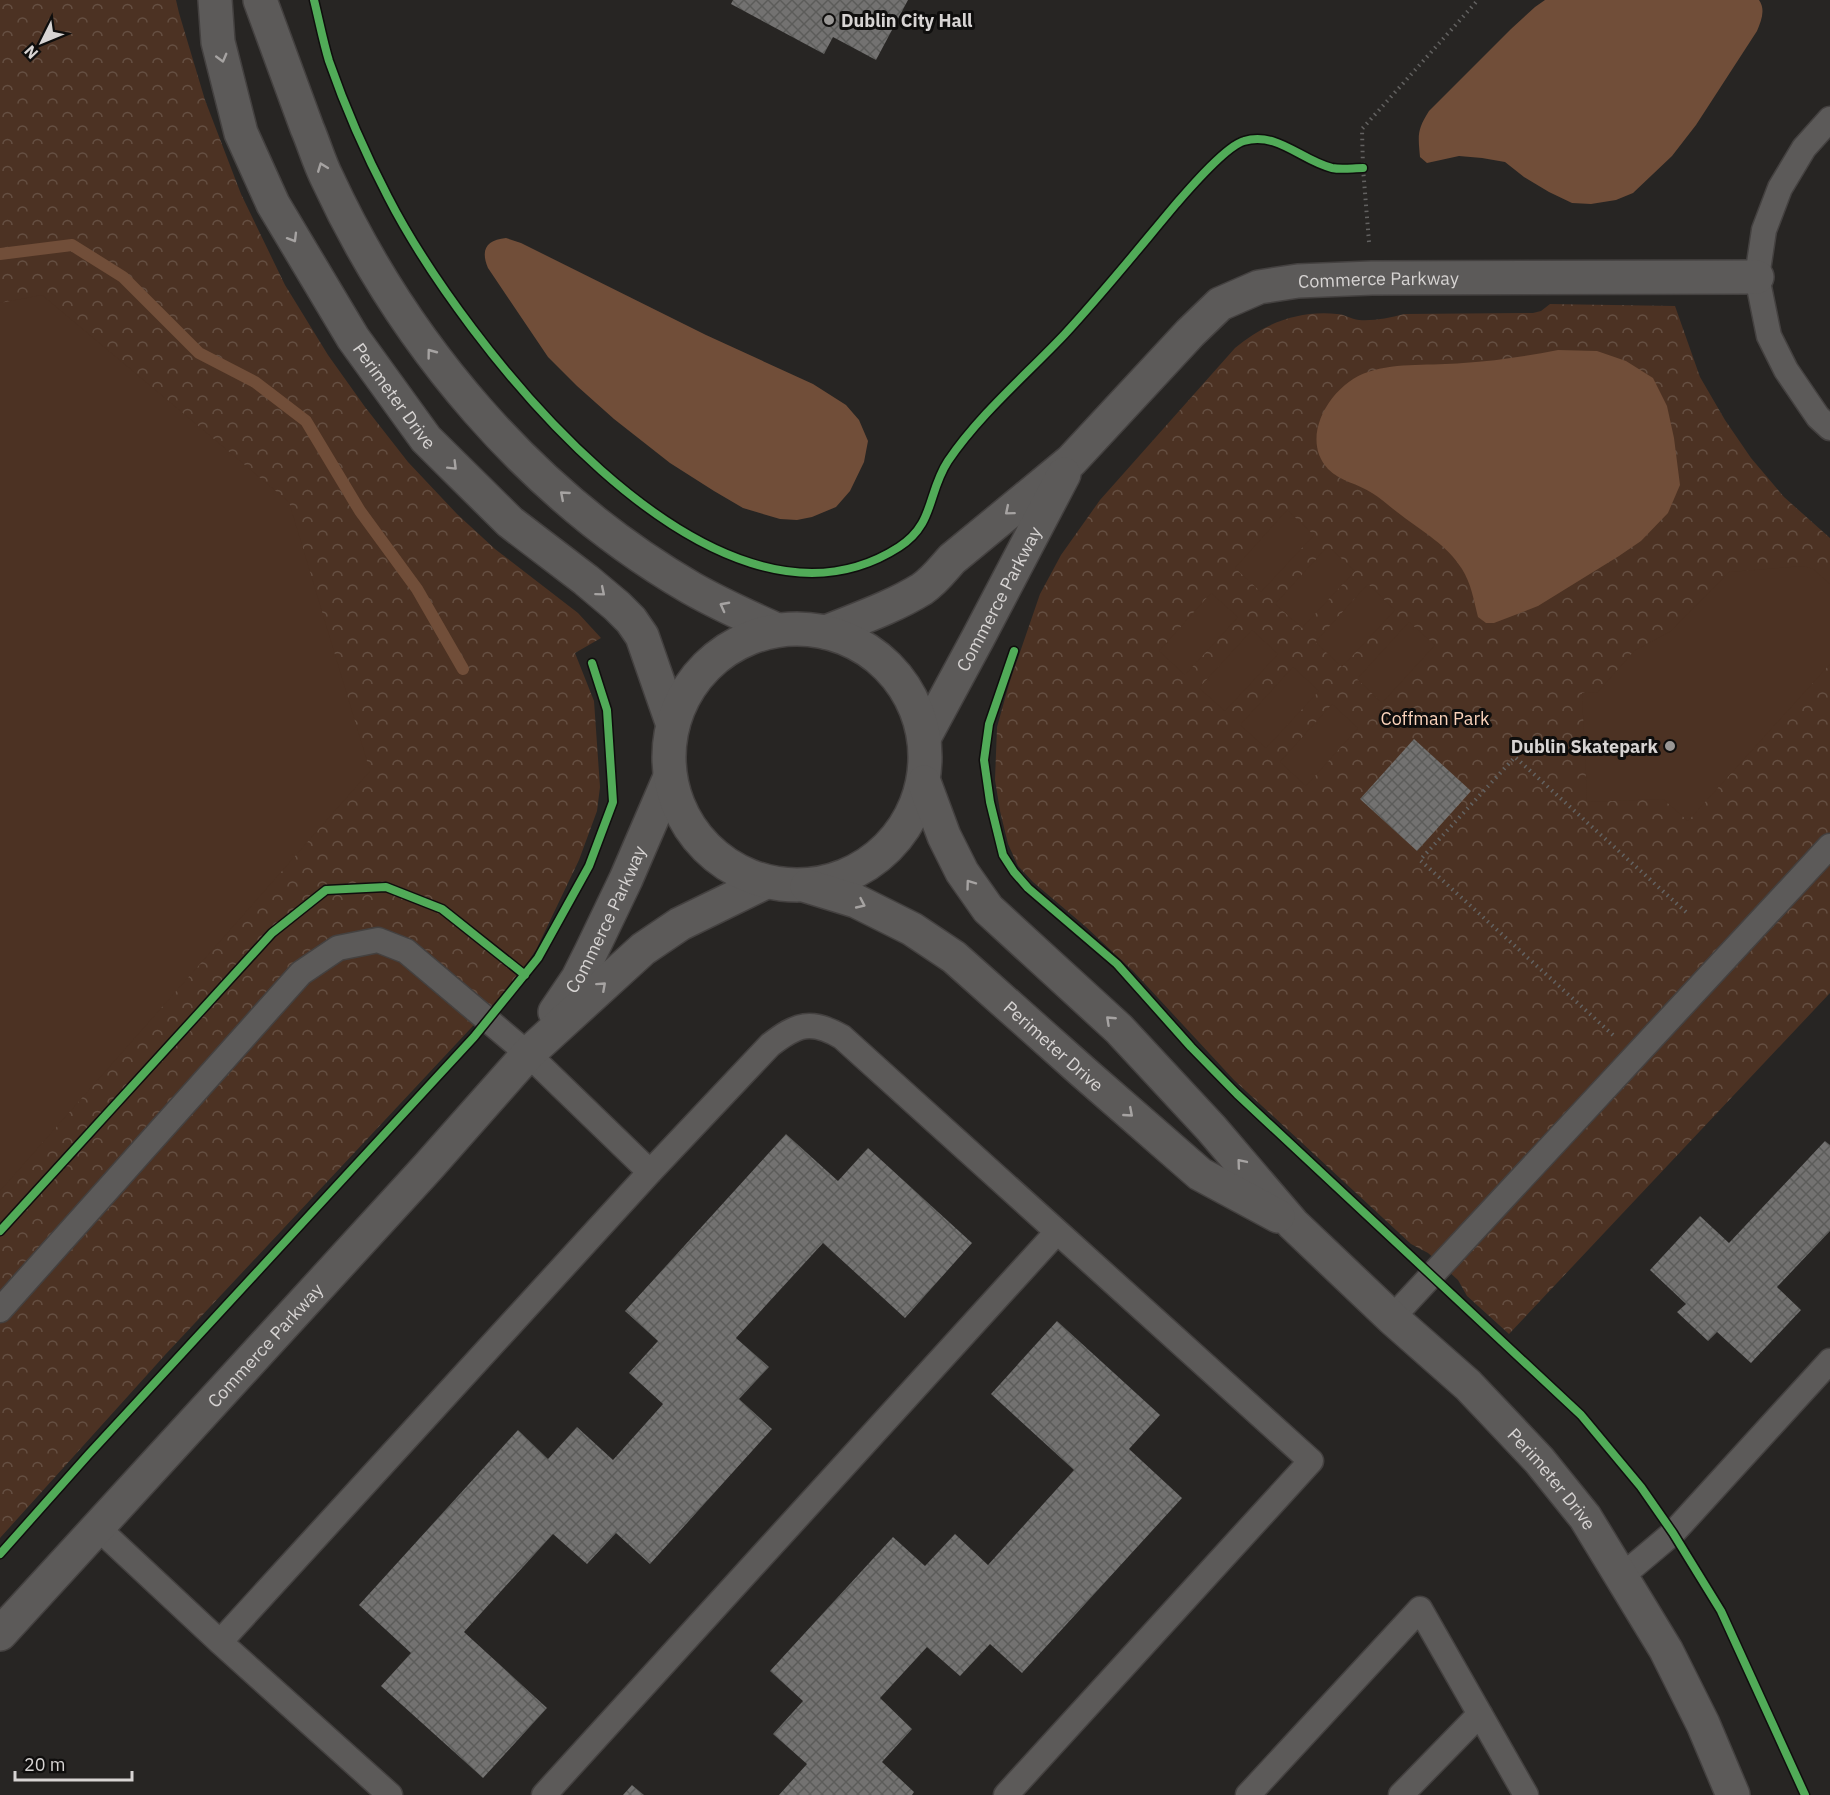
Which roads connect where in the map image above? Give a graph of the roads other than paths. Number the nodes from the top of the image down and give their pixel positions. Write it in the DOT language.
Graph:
graph roads {
  1 [pos="215,0"];
  2 [pos="260,0"];
  3 [pos="1830,119"];
  4 [pos="1757,277"];
  5 [pos="1830,428"];
  6 [pos="1071,461"];
  7 [pos="777,630"];
  8 [pos="826,632"];
  9 [pos="672,725"];
  10 [pos="924,738"];
  11 [pos="670,777"];
  12 [pos="924,782"];
  13 [pos="1830,846"];
  14 [pos="766,882"];
  15 [pos="806,885"];
  16 [pos="528,1054"];
  17 [pos="650,1172"];
  18 [pos="1293,1224"];
  19 [pos="1058,1232"];
  20 [pos="0,1311"];
  21 [pos="1392,1318"];
  22 [pos="1830,1361"];
  23 [pos="98,1528"];
  24 [pos="1622,1576"];
  25 [pos="0,1634"];
  26 [pos="220,1642"];
  27 [pos="1480,1714"];
  28 [pos="390,1795"];
  29 [pos="544,1795"];
  30 [pos="1006,1795"];
  31 [pos="1248,1795"];
  32 [pos="1401,1795"];
  33 [pos="1526,1795"];
  34 [pos="1733,1795"];
  1 -- 9 [label="main road, Perimeter Drive, one-way"];
  7 -- 2 [label="main road, one-way"];
  3 -- 4 [label="lane"];
  4 -- 5 [label="lane"];
  4 -- 6 [label="main road, Commerce Parkway"];
  6 -- 8 [label="main road, Commerce Parkway, one-way"];
  6 -- 10 [label="main road, Commerce Parkway"];
  7 -- 8 [label="main road"];
  7 -- 9 [label="main road"];
  8 -- 10 [label="main road"];
  9 -- 11 [label="main road"];
  10 -- 12 [label="main road"];
  11 -- 14 [label="main road"];
  11 -- 16 [label="main road, Commerce Parkway"];
  12 -- 15 [label="main road"];
  18 -- 12 [label="main road, Perimeter Drive, one-way"];
  13 -- 21 [label="lane"];
  14 -- 15 [label="main road"];
  16 -- 14 [label="main road, Commerce Parkway, one-way"];
  15 -- 18 [label="main road, Perimeter Drive, one-way"];
  16 -- 17 [label="lane"];
  16 -- 20 [label="lane"];
  16 -- 23 [label="main road, Commerce Parkway"];
  17 -- 19 [label="lane"];
  17 -- 26 [label="lane"];
  18 -- 21 [label="main road, Perimeter Drive"];
  19 -- 29 [label="lane"];
  19 -- 30 [label="lane"];
  21 -- 24 [label="main road, Perimeter Drive"];
  22 -- 24 [label="lane"];
  23 -- 25 [label="main road, Commerce Parkway"];
  23 -- 26 [label="lane"];
  24 -- 34 [label="main road, Perimeter Drive"];
  26 -- 28 [label="lane"];
  27 -- 31 [label="lane"];
  27 -- 32 [label="lane"];
  27 -- 33 [label="lane"];
}
